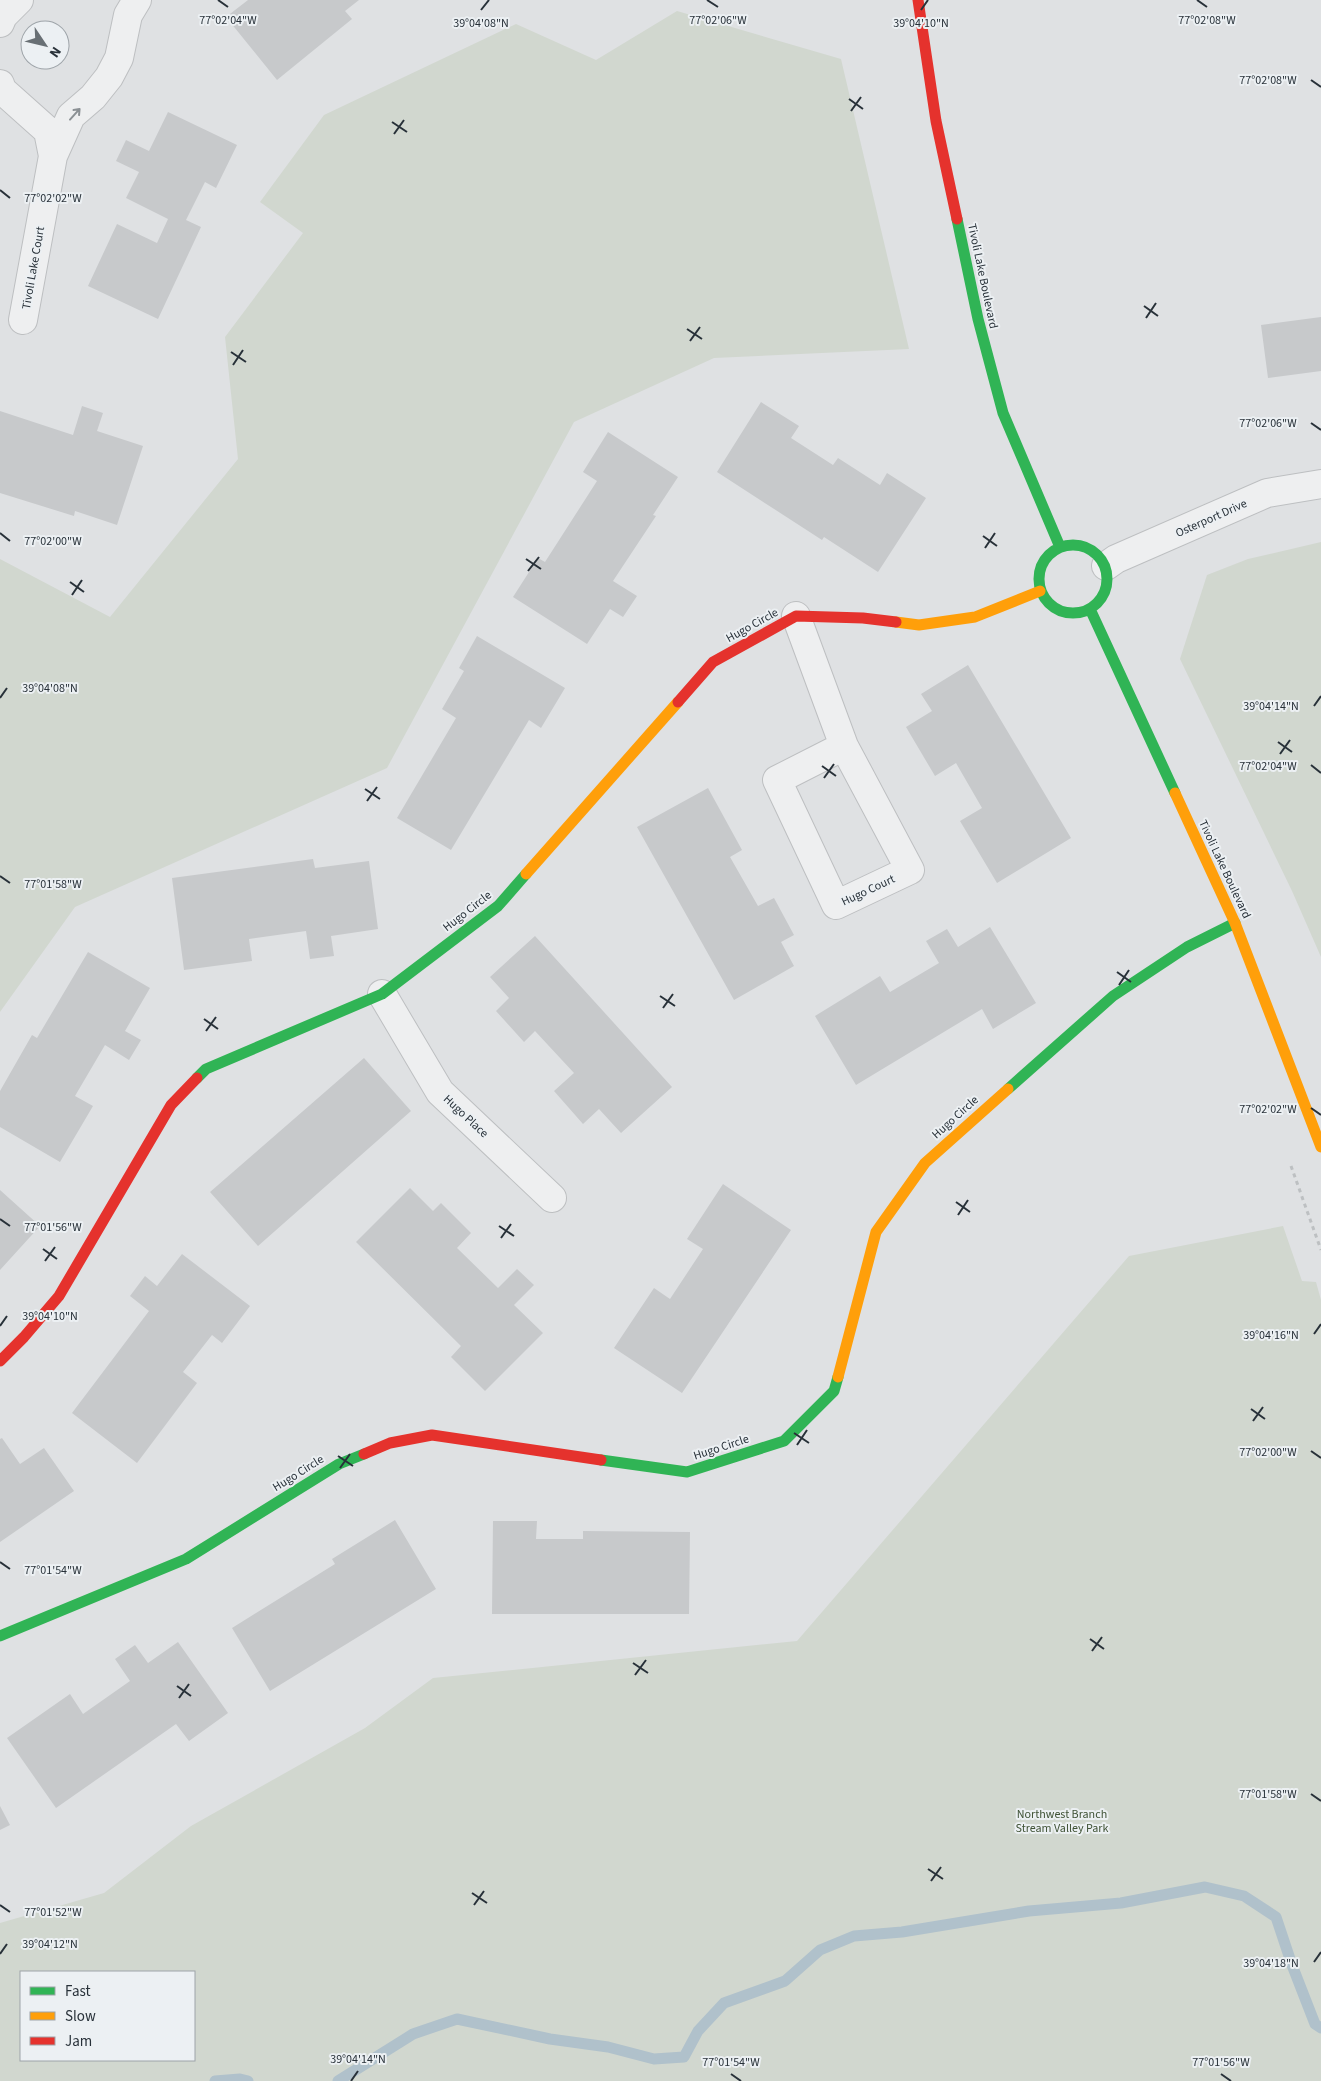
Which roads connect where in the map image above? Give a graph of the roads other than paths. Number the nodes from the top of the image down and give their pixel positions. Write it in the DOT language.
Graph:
graph roads {
  1 [pos="19,0"];
  2 [pos="136,0"];
  3 [pos="918,0"];
  4 [pos="0,23"];
  5 [pos="0,84"];
  6 [pos="53,156"];
  7 [pos="23,320"];
  8 [pos="1321,484"];
  9 [pos="1060,547"];
  10 [pos="1106,566"];
  11 [pos="1040,590"];
  12 [pos="1090,609"];
  13 [pos="796,616"];
  14 [pos="844,746"];
  15 [pos="1235,923"];
  16 [pos="382,994"];
  17 [pos="1321,1147"];
  18 [pos="552,1198"];
  19 [pos="0,1360"];
  20 [pos="0,1636"];
  1 -- 4 [label="street"];
  6 -- 2 [label="street, Tivoli Lake Court, one-way"];
  3 -- 9 [label="street, Tivoli Lake Boulevard"];
  5 -- 6 [label="street, Tivoli Lake Court"];
  6 -- 7 [label="street, Tivoli Lake Court"];
  8 -- 10 [label="street, Osterport Drive"];
  9 -- 10 [label="street"];
  9 -- 11 [label="street"];
  10 -- 12 [label="street"];
  11 -- 12 [label="street"];
  11 -- 13 [label="street, Hugo Circle"];
  12 -- 15 [label="street, Tivoli Lake Boulevard"];
  13 -- 14 [label="street, Hugo Court"];
  13 -- 16 [label="street, Hugo Circle"];
  14 -- 14 [label="street, Hugo Court"];
  15 -- 17 [label="street, Tivoli Lake Boulevard"];
  15 -- 20 [label="street, Hugo Circle"];
  16 -- 18 [label="street, Hugo Place"];
  16 -- 19 [label="street, Hugo Circle"];
}
